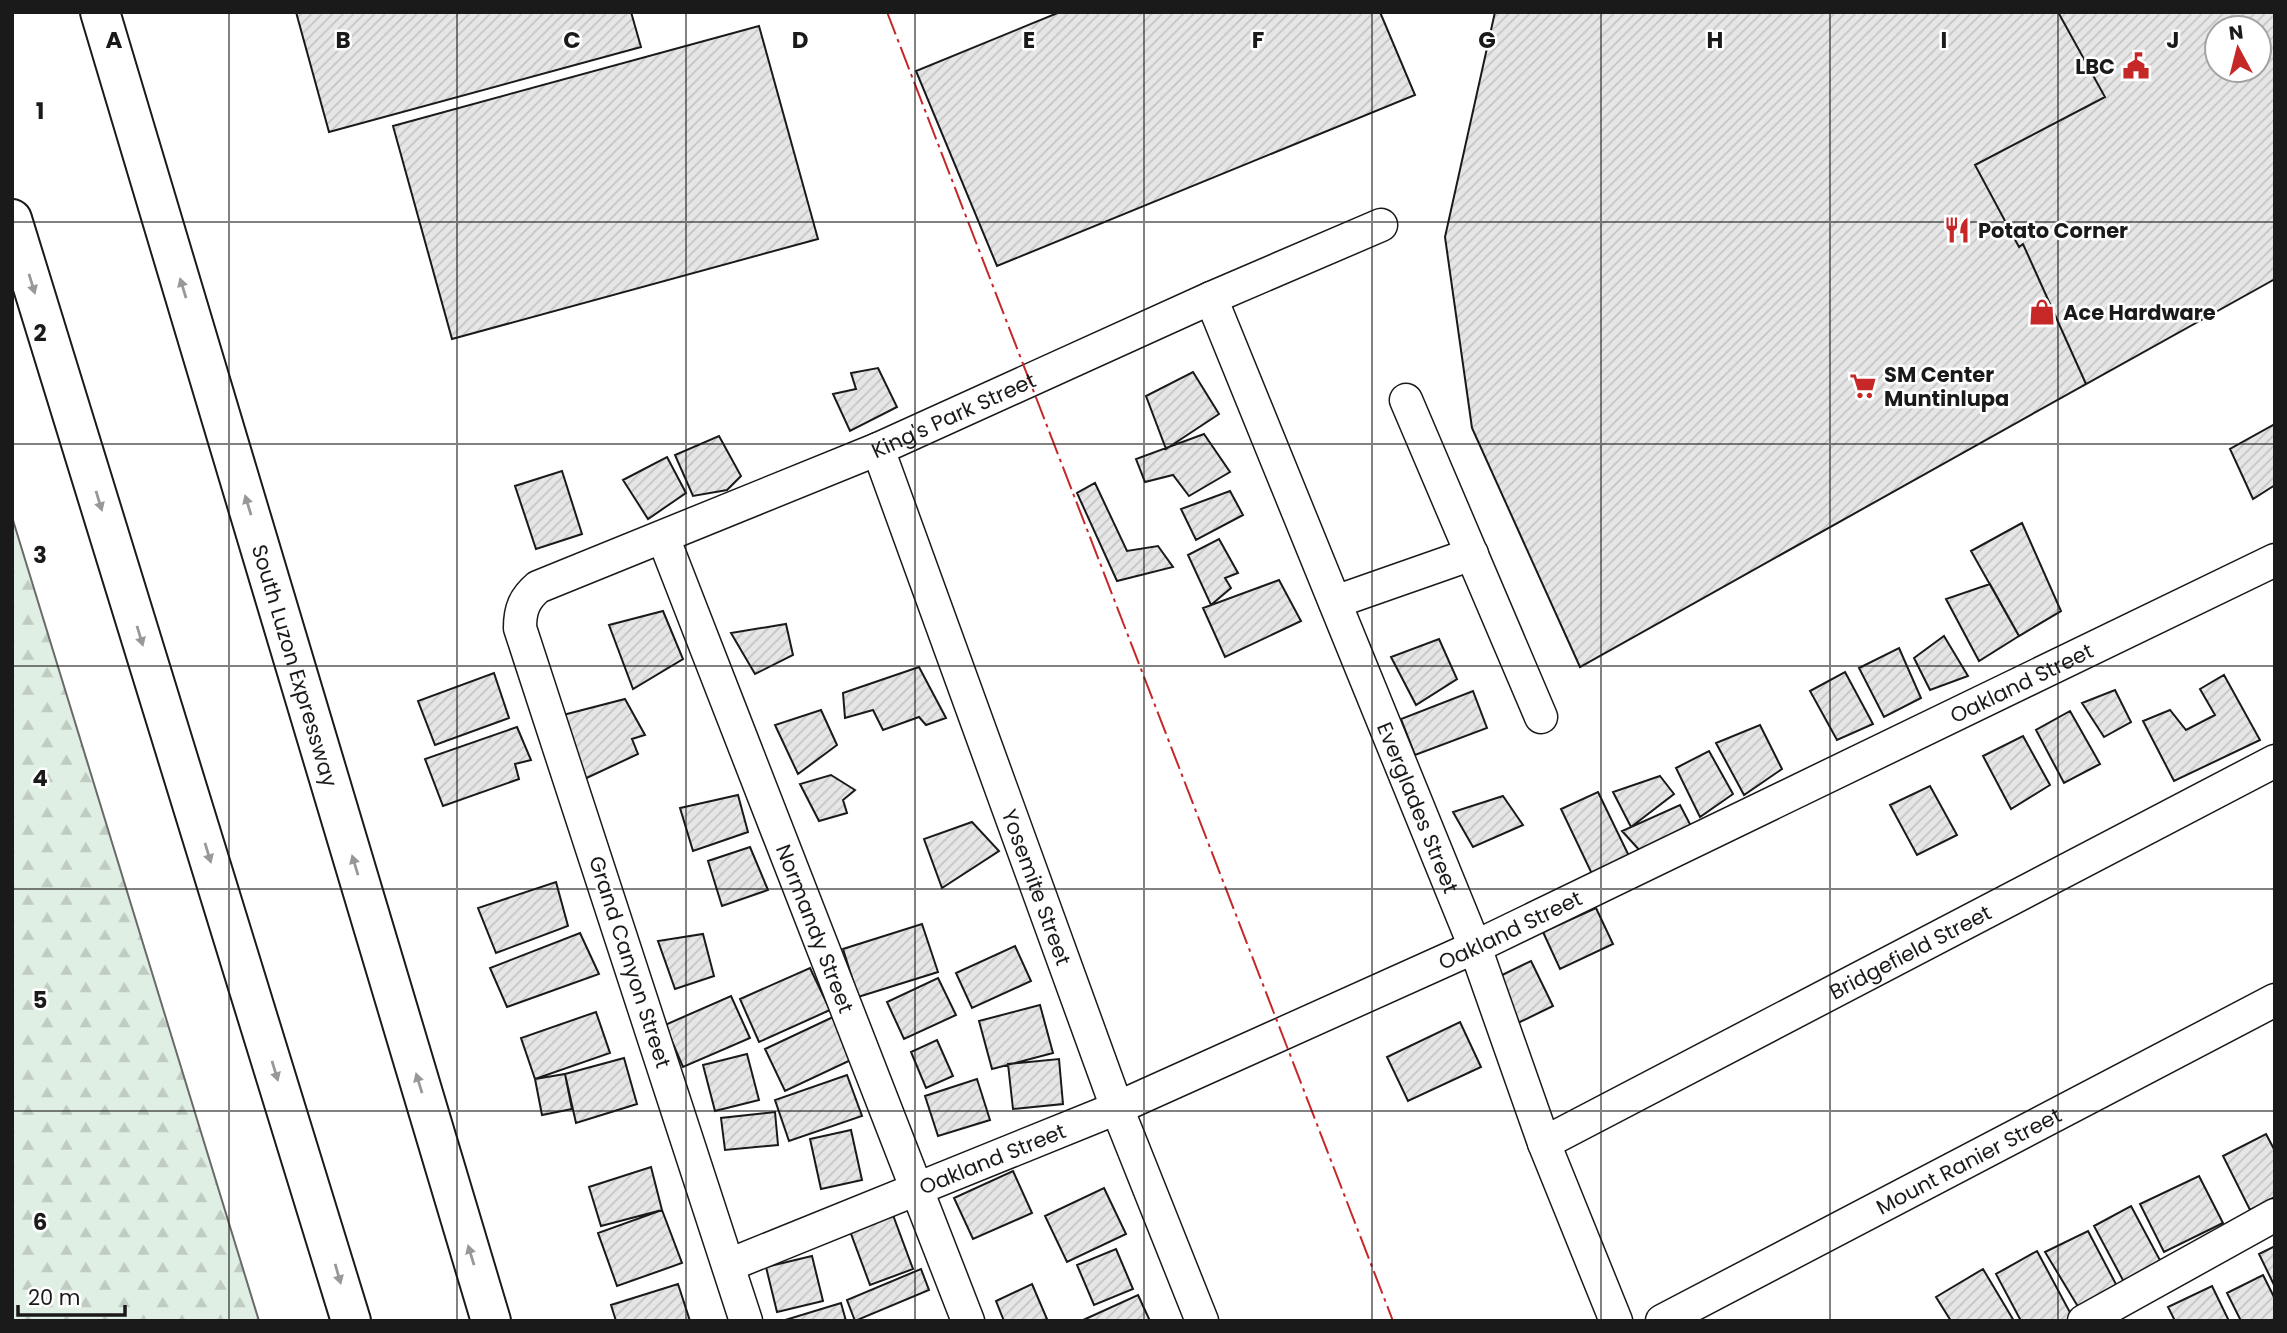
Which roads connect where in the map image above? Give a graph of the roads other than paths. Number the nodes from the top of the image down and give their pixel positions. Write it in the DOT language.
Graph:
graph roads {
  1 [pos="100,12"];
  2 [pos="12,219"];
  3 [pos="1381,225"];
  4 [pos="1211,298"];
  5 [pos="1406,400"];
  6 [pos="878,449"];
  7 [pos="663,537"];
  8 [pos="1472,554"];
  9 [pos="2275,560"];
  10 [pos="524,602"];
  11 [pos="1335,603"];
  12 [pos="1541,717"];
  13 [pos="2275,761"];
  14 [pos="1475,947"];
  15 [pos="2275,1000"];
  16 [pos="1117,1108"];
  17 [pos="1544,1143"];
  18 [pos="918,1190"];
  19 [pos="2275,1215"];
  20 [pos="729,1265"];
  21 [pos="351,1321"];
  22 [pos="491,1321"];
  23 [pos="746,1321"];
  24 [pos="968,1321"];
  25 [pos="1202,1321"];
  26 [pos="1616,1321"];
  27 [pos="1662,1321"];
  28 [pos="2084,1321"];
  22 -- 1 [label="highway, South Luzon Expressway, one-way"];
  2 -- 21 [label="highway, one-way"];
  3 -- 4 [label="street, King's Park Street"];
  4 -- 6 [label="street, King's Park Street"];
  4 -- 11 [label="street, Everglades Street"];
  5 -- 8 [label="street"];
  6 -- 7 [label="street, King's Park Street"];
  6 -- 16 [label="street, Yosemite Street"];
  7 -- 10 [label="street, King's Park Street"];
  7 -- 18 [label="street, Normandy Street"];
  8 -- 11 [label="street"];
  8 -- 12 [label="street"];
  9 -- 14 [label="street, Oakland Street"];
  10 -- 20 [label="street, Grand Canyon Street"];
  11 -- 14 [label="street, Everglades Street"];
  13 -- 17 [label="street, Bridgefield Street"];
  14 -- 16 [label="street, Oakland Street"];
  14 -- 17 [label="street, Everglades Street"];
  15 -- 27 [label="street, Mount Ranier Street"];
  16 -- 18 [label="street, Oakland Street"];
  16 -- 25 [label="street, Yosemite Street"];
  17 -- 26 [label="street, Everglades Street"];
  18 -- 20 [label="street, Oakland Street"];
  18 -- 24 [label="street, Normandy Street"];
  19 -- 28 [label="street"];
  20 -- 23 [label="street, Grand Canyon Street"];
}
